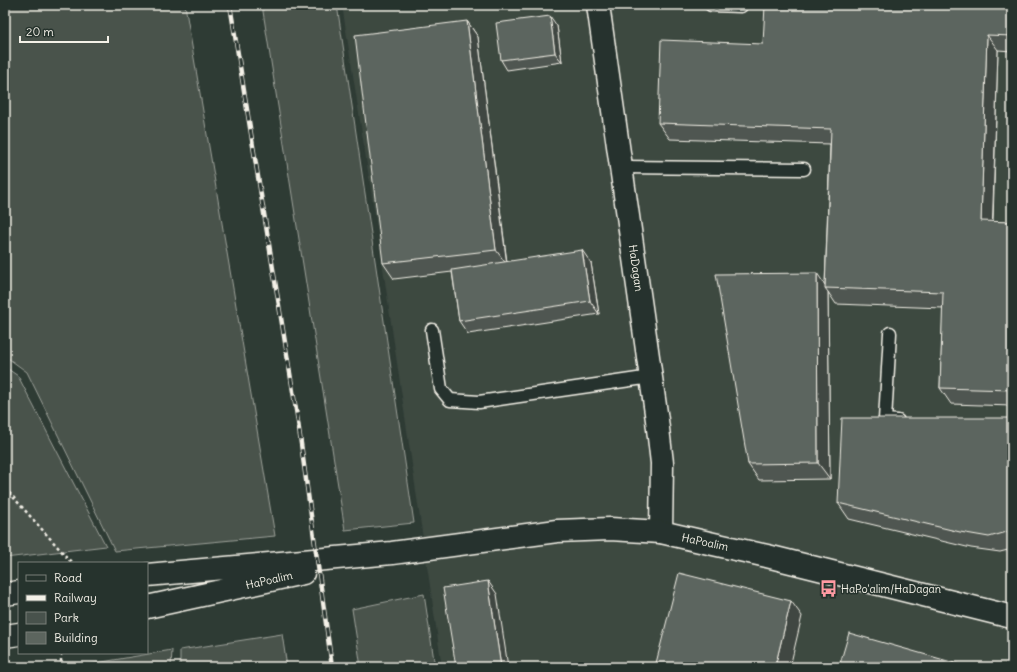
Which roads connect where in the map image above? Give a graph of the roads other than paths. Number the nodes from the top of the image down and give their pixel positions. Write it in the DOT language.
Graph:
graph roads {
  1 [pos="598,5"];
  2 [pos="711,5"];
  3 [pos="741,6"];
  4 [pos="621,167"];
  5 [pos="804,169"];
  6 [pos="432,330"];
  7 [pos="890,333"];
  8 [pos="652,377"];
  9 [pos="909,421"];
  10 [pos="661,532"];
  11 [pos="392,553"];
  12 [pos="148,575"];
  13 [pos="18,592"];
  14 [pos="5,594"];
  15 [pos="148,607"];
  16 [pos="1012,618"];
  17 [pos="18,634"];
  18 [pos="5,636"];
  1 -- 4 [label="street, HaDagan"];
  2 -- 3 [label="lane"];
  4 -- 5 [label="lane"];
  4 -- 8 [label="street, HaDagan"];
  6 -- 8 [label="lane"];
  7 -- 9 [label="lane"];
  8 -- 10 [label="street, HaDagan"];
  10 -- 11 [label="street, HaPoalim"];
  10 -- 16 [label="street, HaPoalim"];
  11 -- 12 [label="street, HaPoalim"];
  11 -- 15 [label="street, HaPoalim"];
  13 -- 14 [label="street"];
  17 -- 18 [label="street"];
}
